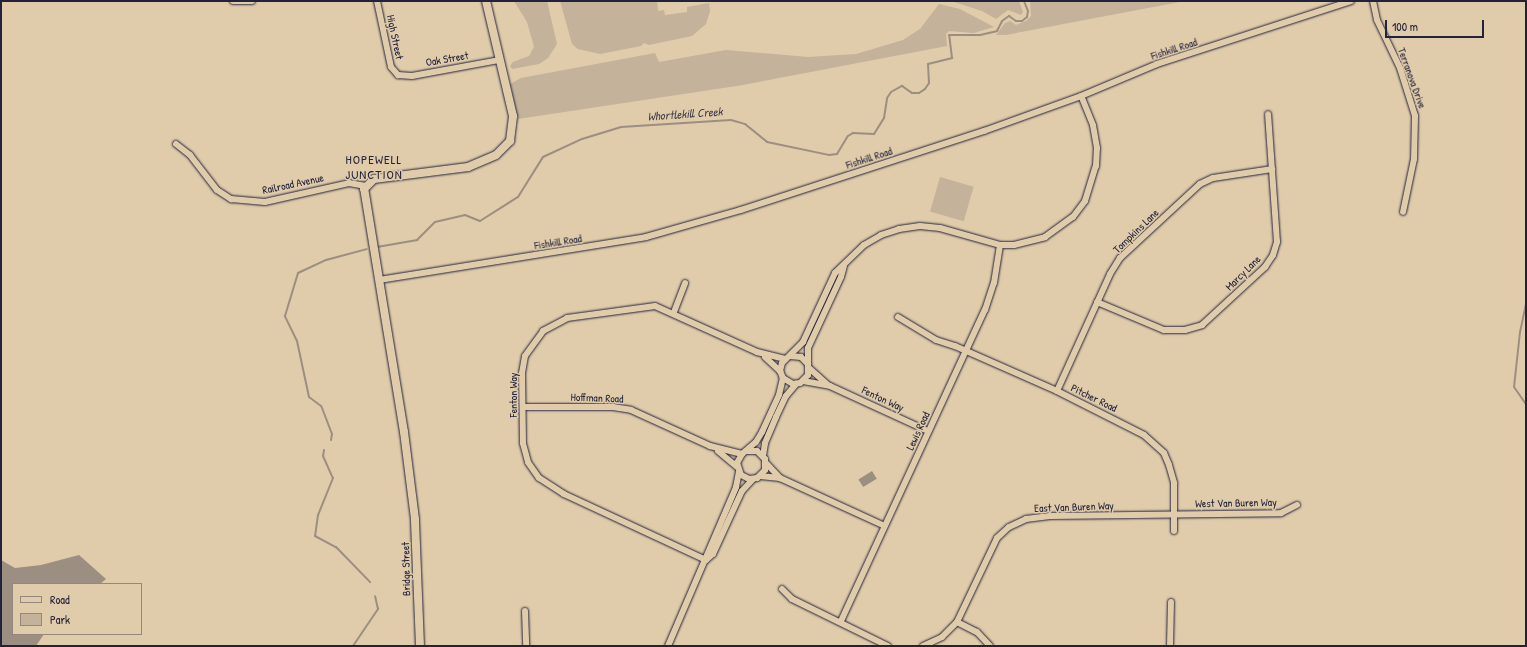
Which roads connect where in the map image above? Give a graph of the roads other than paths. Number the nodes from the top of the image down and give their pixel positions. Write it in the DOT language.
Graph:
graph roads {
  1 [pos="233,1"];
  2 [pos="252,1"];
  3 [pos="377,1"];
  4 [pos="486,1"];
  5 [pos="1351,1"];
  6 [pos="1373,1"];
  7 [pos="499,60"];
  8 [pos="398,75"];
  9 [pos="1081,96"];
  10 [pos="1268,114"];
  11 [pos="176,144"];
  12 [pos="1272,169"];
  13 [pos="366,186"];
  14 [pos="1403,212"];
  15 [pos="1000,246"];
  16 [pos="844,266"];
  17 [pos="378,280"];
  18 [pos="685,283"];
  19 [pos="1097,302"];
  20 [pos="674,312"];
  21 [pos="898,318"];
  22 [pos="967,351"];
  23 [pos="757,352"];
  24 [pos="787,358"];
  25 [pos="808,366"];
  26 [pos="780,371"];
  27 [pos="783,378"];
  28 [pos="803,381"];
  29 [pos="796,384"];
  30 [pos="830,386"];
  31 [pos="1057,391"];
  32 [pos="524,407"];
  33 [pos="928,431"];
  34 [pos="710,446"];
  35 [pos="744,452"];
  36 [pos="763,456"];
  37 [pos="766,463"];
  38 [pos="738,469"];
  39 [pos="760,476"];
  40 [pos="780,478"];
  41 [pos="753,479"];
  42 [pos="1297,505"];
  43 [pos="1174,514"];
  44 [pos="885,526"];
  45 [pos="1174,531"];
  46 [pos="706,560"];
  47 [pos="782,589"];
  48 [pos="1171,602"];
  49 [pos="525,611"];
  50 [pos="841,621"];
  51 [pos="957,622"];
  52 [pos="420,646"];
  53 [pos="526,646"];
  54 [pos="668,646"];
  55 [pos="888,646"];
  56 [pos="923,646"];
  57 [pos="990,646"];
  58 [pos="1170,646"];
  1 -- 2 [label="street"];
  3 -- 8 [label="street, High Street"];
  4 -- 7 [label="main road"];
  5 -- 9 [label="street, Fishkill Road"];
  6 -- 14 [label="street, Terranova Drive"];
  7 -- 8 [label="street, Oak Street"];
  7 -- 13 [label="main road"];
  9 -- 15 [label="street"];
  9 -- 17 [label="street, Fishkill Road"];
  10 -- 12 [label="street, Marcy Lane"];
  11 -- 13 [label="street, Railroad Avenue"];
  12 -- 19 [label="street, Tompkins Lane"];
  12 -- 19 [label="street, Marcy Lane"];
  13 -- 17 [label="main road, Bridge Street"];
  15 -- 16 [label="street"];
  15 -- 22 [label="street, Lewis Road"];
  16 -- 24 [label="street"];
  16 -- 25 [label="street"];
  17 -- 52 [label="main road, Bridge Street"];
  18 -- 20 [label="street"];
  19 -- 31 [label="street, Tompkins Lane"];
  20 -- 23 [label="street, Fenton Way"];
  20 -- 32 [label="street, Fenton Way"];
  21 -- 22 [label="street, Pitcher Road"];
  22 -- 31 [label="street, Pitcher Road"];
  22 -- 33 [label="street, Lewis Road"];
  23 -- 24 [label="street, Fenton Way"];
  23 -- 26 [label="street, Fenton Way"];
  24 -- 25 [label="street"];
  24 -- 26 [label="street"];
  25 -- 28 [label="street"];
  25 -- 30 [label="street, Fenton Way"];
  26 -- 27 [label="street"];
  27 -- 29 [label="street"];
  27 -- 35 [label="street"];
  28 -- 29 [label="street"];
  28 -- 30 [label="street, Fenton Way"];
  29 -- 36 [label="street"];
  30 -- 33 [label="street, Fenton Way"];
  31 -- 43 [label="street, Pitcher Road"];
  32 -- 34 [label="street, Hoffman Road"];
  32 -- 46 [label="street, Fenton Way"];
  33 -- 44 [label="street, Lewis Road"];
  34 -- 35 [label="street, Hoffman Road"];
  34 -- 38 [label="street, Hoffman Road"];
  35 -- 36 [label="street"];
  35 -- 38 [label="street"];
  36 -- 37 [label="street"];
  37 -- 39 [label="street"];
  37 -- 40 [label="street"];
  38 -- 41 [label="street"];
  38 -- 46 [label="street"];
  39 -- 40 [label="street"];
  39 -- 41 [label="street"];
  40 -- 44 [label="street"];
  41 -- 46 [label="street"];
  42 -- 43 [label="street, West Van Buren Way"];
  43 -- 45 [label="street, Pitcher Road"];
  43 -- 51 [label="street, East Van Buren Way"];
  44 -- 50 [label="street, Lewis Road"];
  46 -- 54 [label="street"];
  47 -- 50 [label="street"];
  48 -- 58 [label="street"];
  49 -- 53 [label="street"];
  50 -- 55 [label="street"];
  51 -- 56 [label="street, East Van Buren Way"];
  51 -- 57 [label="street"];
}
